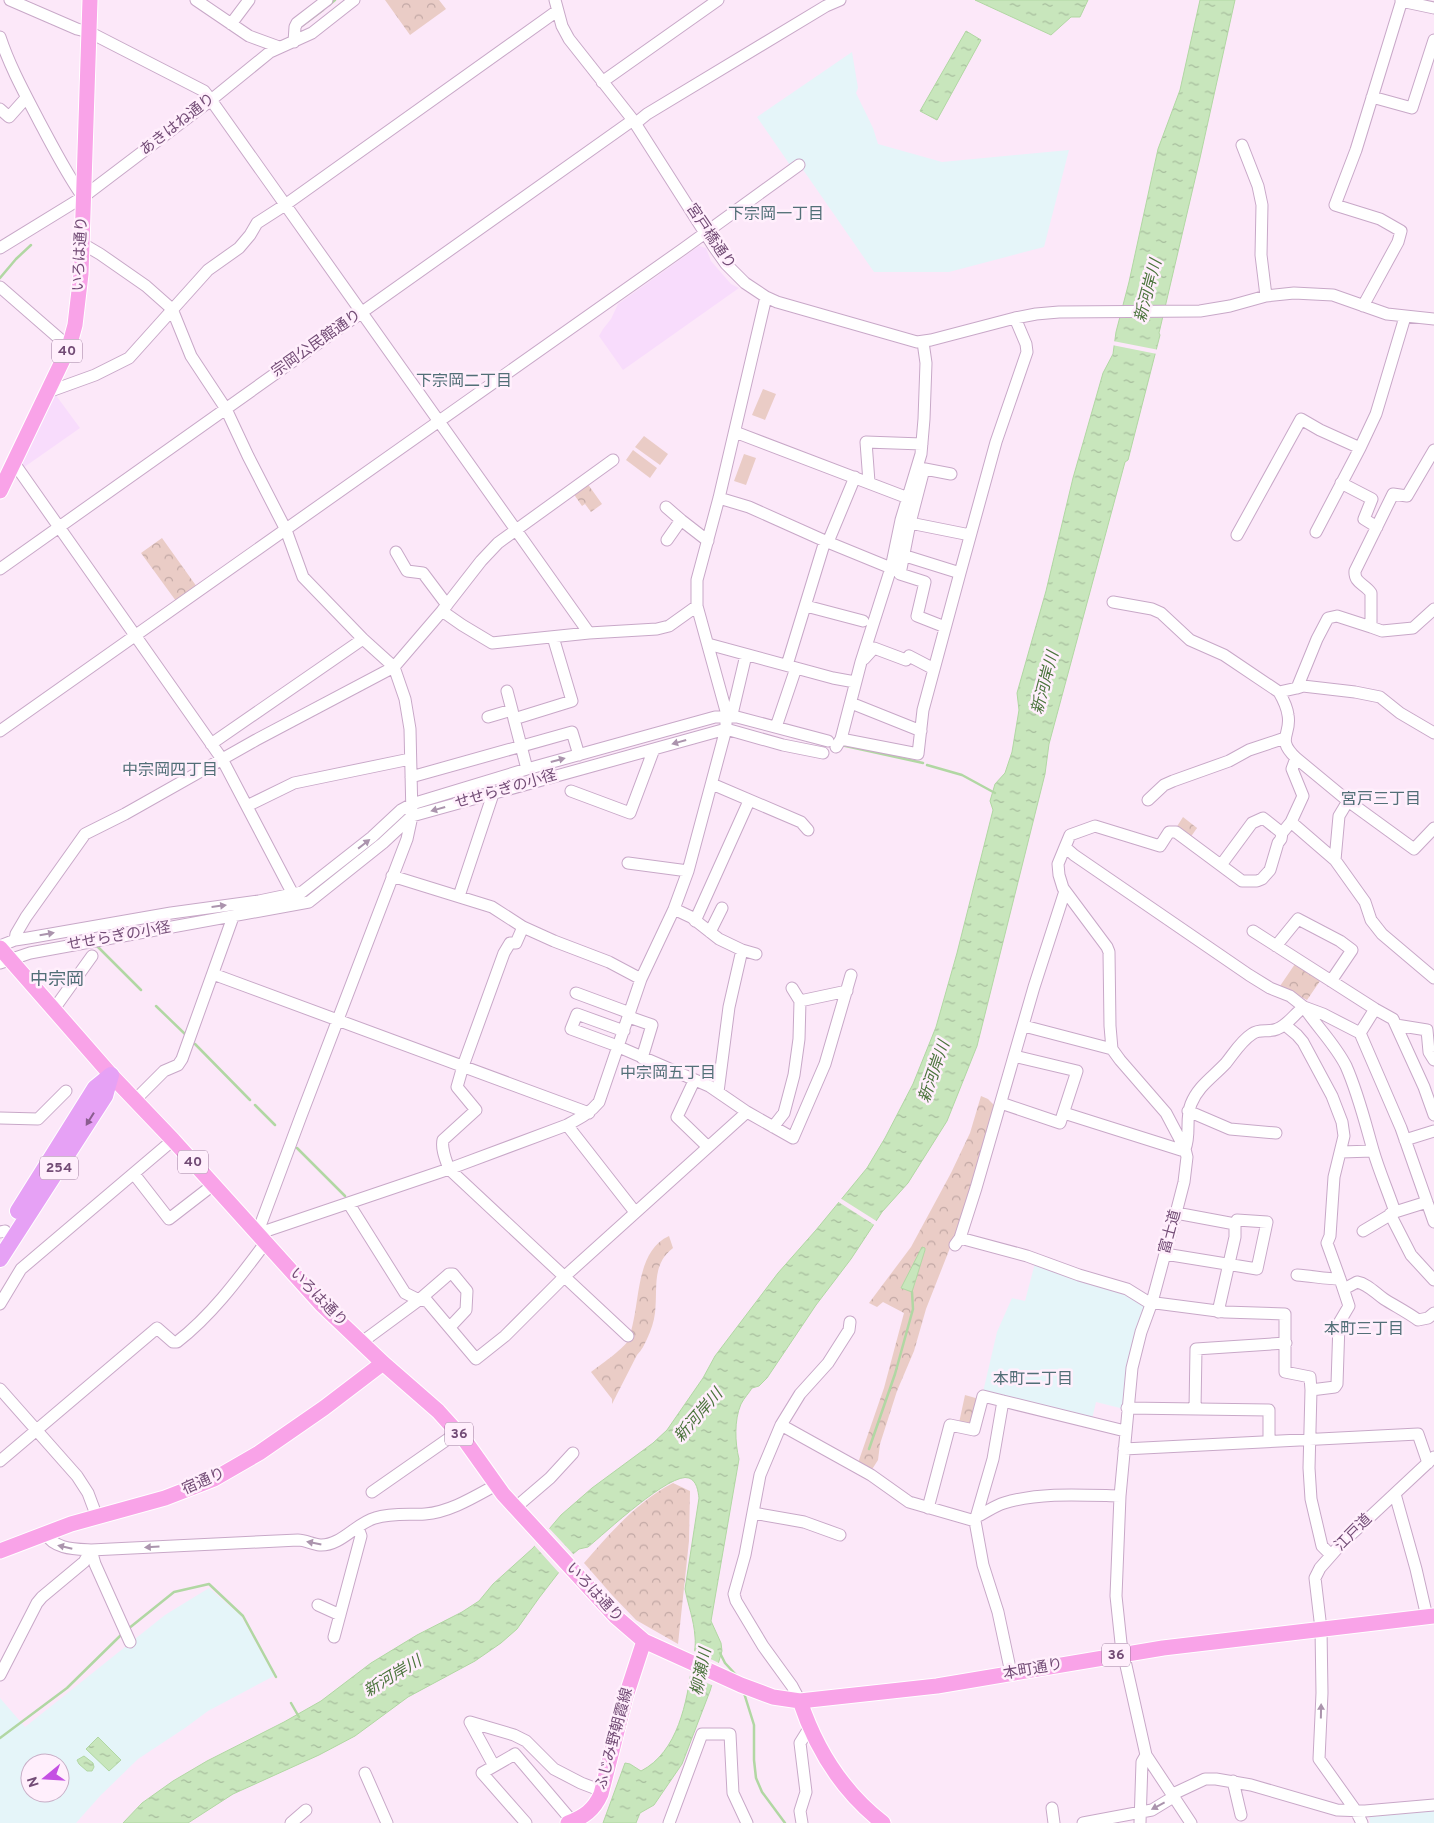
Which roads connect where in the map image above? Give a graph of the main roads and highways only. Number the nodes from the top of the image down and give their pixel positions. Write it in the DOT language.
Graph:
graph roads {
  1 [pos="90,0"];
  2 [pos="1,488"];
  3 [pos="3,954"];
  4 [pos="110,1075"];
  5 [pos="2,1234"];
  6 [pos="0,1259"];
  7 [pos="383,1363"];
  8 [pos="0,1551"];
  9 [pos="1430,1617"];
  10 [pos="644,1641"];
  11 [pos="800,1701"];
  12 [pos="579,1821"];
  13 [pos="883,1823"];
  1 -- 2 [label="main road, いろは通り / 40"];
  3 -- 4 [label="main road, いろは通り / 40"];
  4 -- 5 [label="highway, 254"];
  4 -- 6 [label="highway, 254, one-way"];
  4 -- 7 [label="main road, いろは通り / 40"];
  7 -- 8 [label="main road, 宿通り"];
  7 -- 10 [label="main road, いろは通り / 36"];
  9 -- 11 [label="main road, 本町通り / 36"];
  10 -- 11 [label="main road, 本町通り / 36"];
  10 -- 12 [label="main road, ふじみ野朝霞線"];
  11 -- 13 [label="main road"];
}
